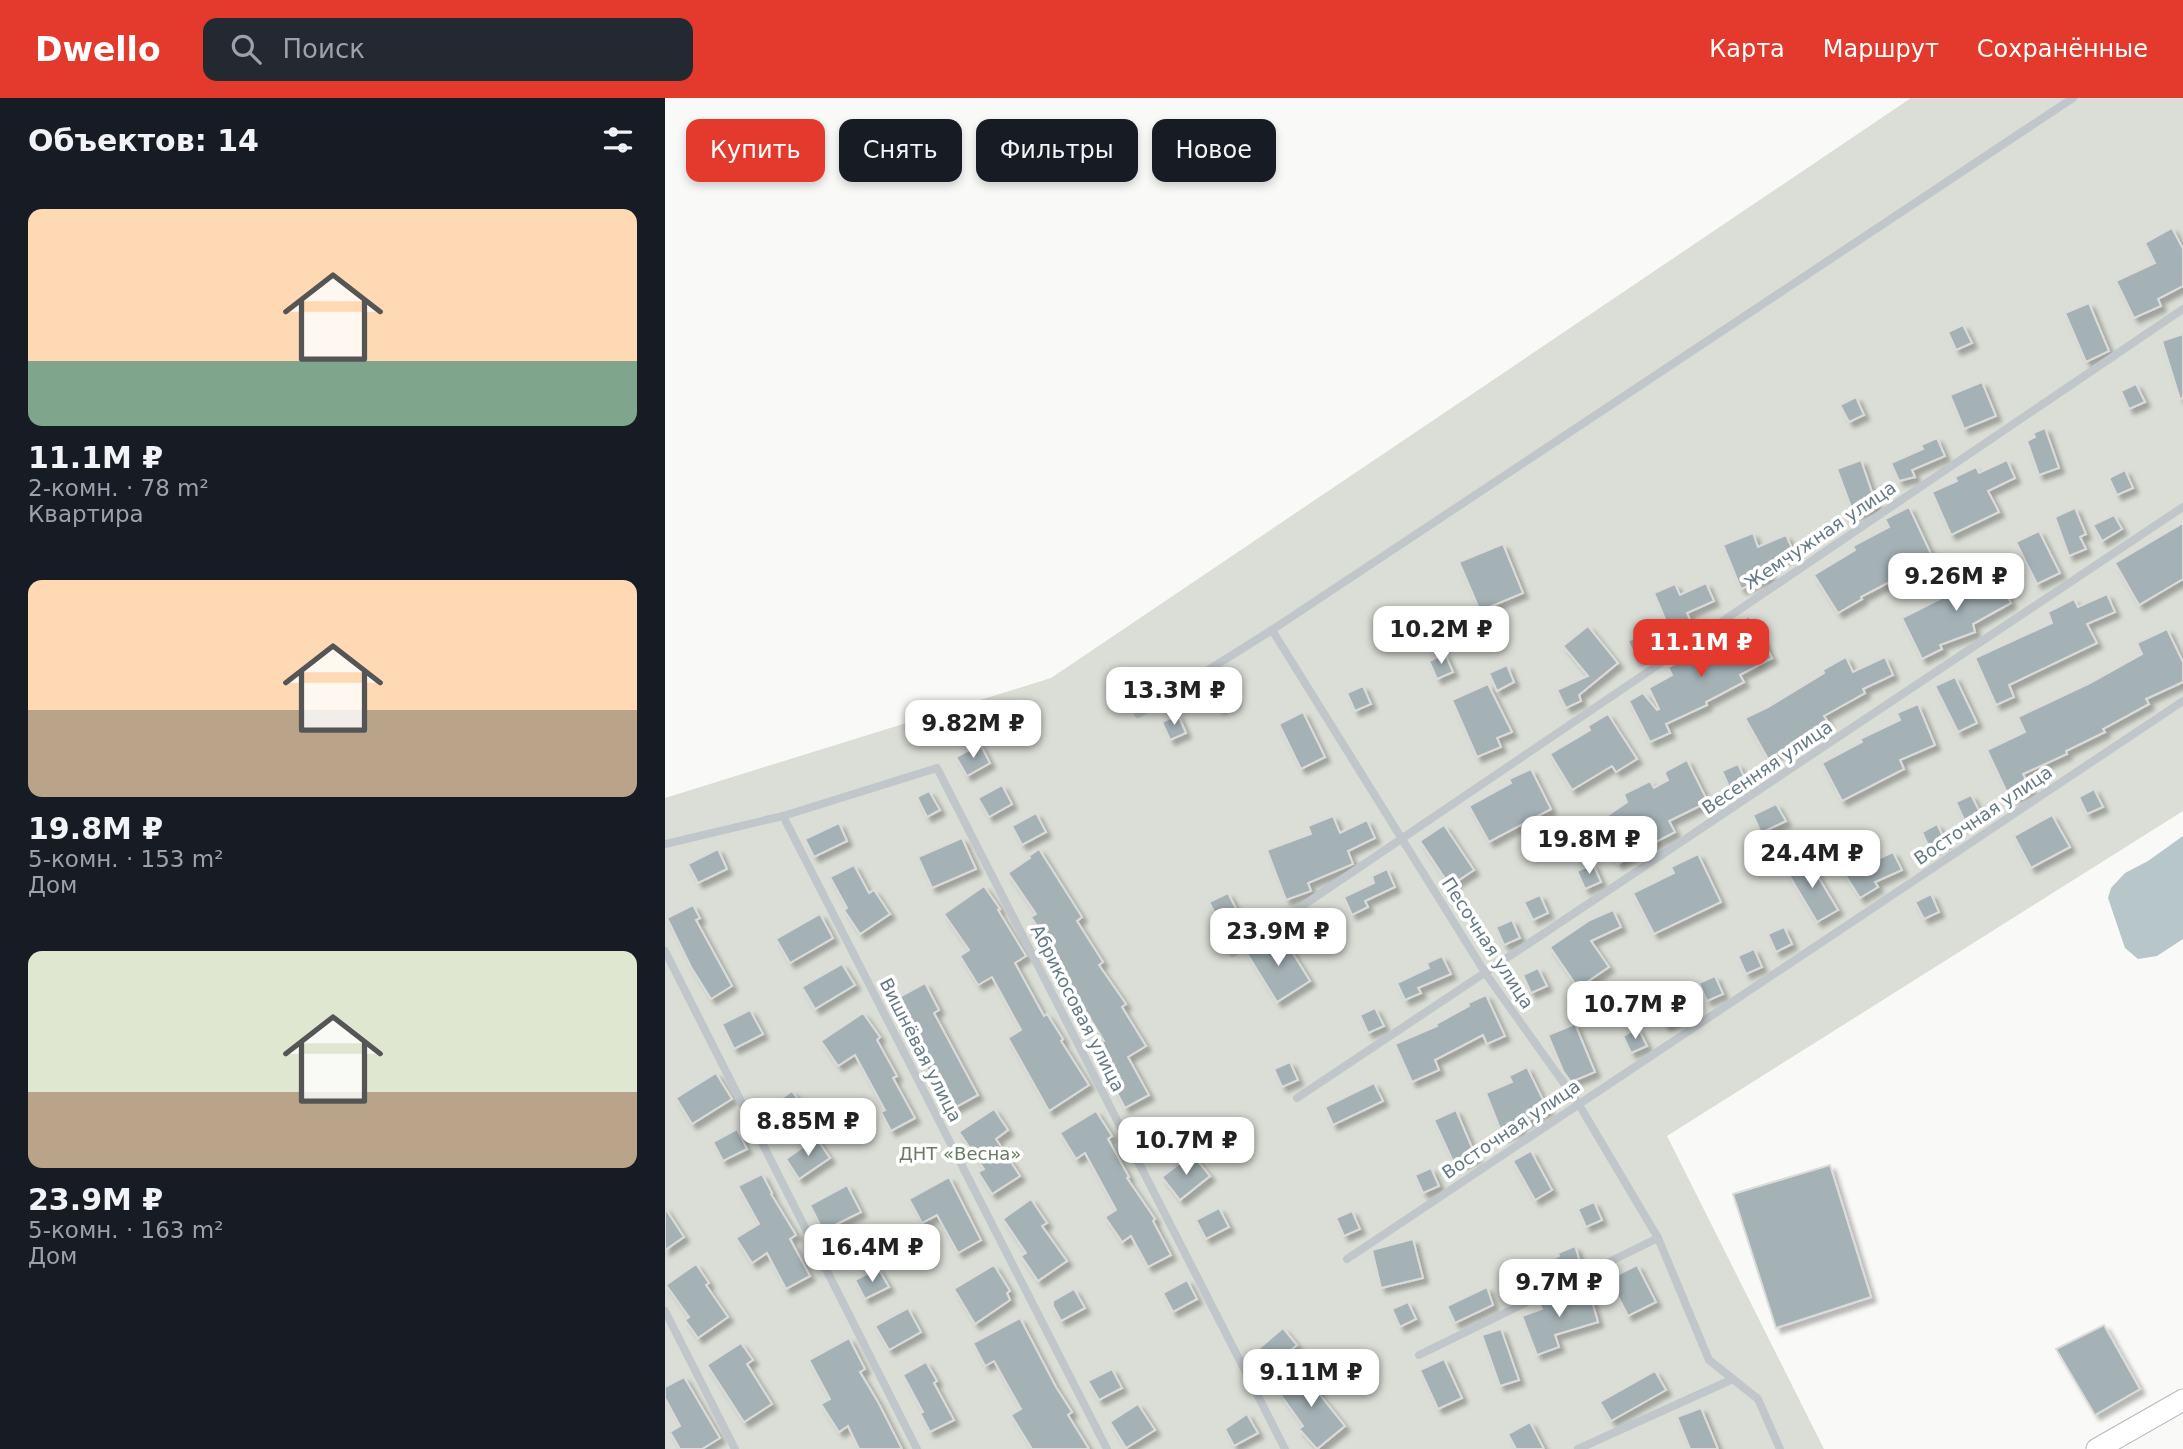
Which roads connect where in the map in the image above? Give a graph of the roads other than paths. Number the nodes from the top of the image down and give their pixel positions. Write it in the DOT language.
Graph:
graph roads {
  1 [pos="2073,98"];
  2 [pos="2183,309"];
  3 [pos="2183,507"];
  4 [pos="1272,630"];
  5 [pos="2183,701"];
  6 [pos="1138,714"];
  7 [pos="783,816"];
  8 [pos="1402,836"];
  9 [pos="665,844"];
  10 [pos="665,951"];
  11 [pos="1233,953"];
  12 [pos="1486,974"];
  13 [pos="1297,1098"];
  14 [pos="1578,1104"];
  15 [pos="1658,1238"];
  16 [pos="1347,1259"];
  17 [pos="665,1311"];
  18 [pos="1419,1355"];
  19 [pos="1733,1379"];
  20 [pos="2183,1400"];
  21 [pos="735,1449"];
  22 [pos="917,1449"];
  23 [pos="1107,1449"];
  24 [pos="1285,1449"];
  25 [pos="1578,1449"];
  26 [pos="1780,1449"];
  27 [pos="2097,1449"];
  1 -- 4 [label="lane"];
  2 -- 8 [label="lane, Жемчужная улица"];
  3 -- 12 [label="lane, Весенняя улица"];
  4 -- 6 [label="lane"];
  4 -- 8 [label="lane, Песочная улица"];
  5 -- 14 [label="lane, Восточная улица"];
  7 -- 9 [label="lane"];
  7 -- 23 [label="lane, Вишнёвая улица"];
  7 -- 24 [label="lane, Абрикосовая улица"];
  8 -- 11 [label="lane, Жемчужная улица"];
  8 -- 12 [label="lane, Песочная улица"];
  10 -- 22 [label="lane"];
  12 -- 13 [label="lane, Весенняя улица"];
  12 -- 14 [label="lane, Песочная улица"];
  14 -- 15 [label="lane, Песочная улица"];
  14 -- 16 [label="lane, Восточная улица"];
  15 -- 18 [label="lane"];
  15 -- 19 [label="lane, Песочная улица"];
  17 -- 21 [label="lane"];
  19 -- 25 [label="lane"];
  19 -- 26 [label="lane, Песочная улица"];
  20 -- 27 [label="street"];
}
